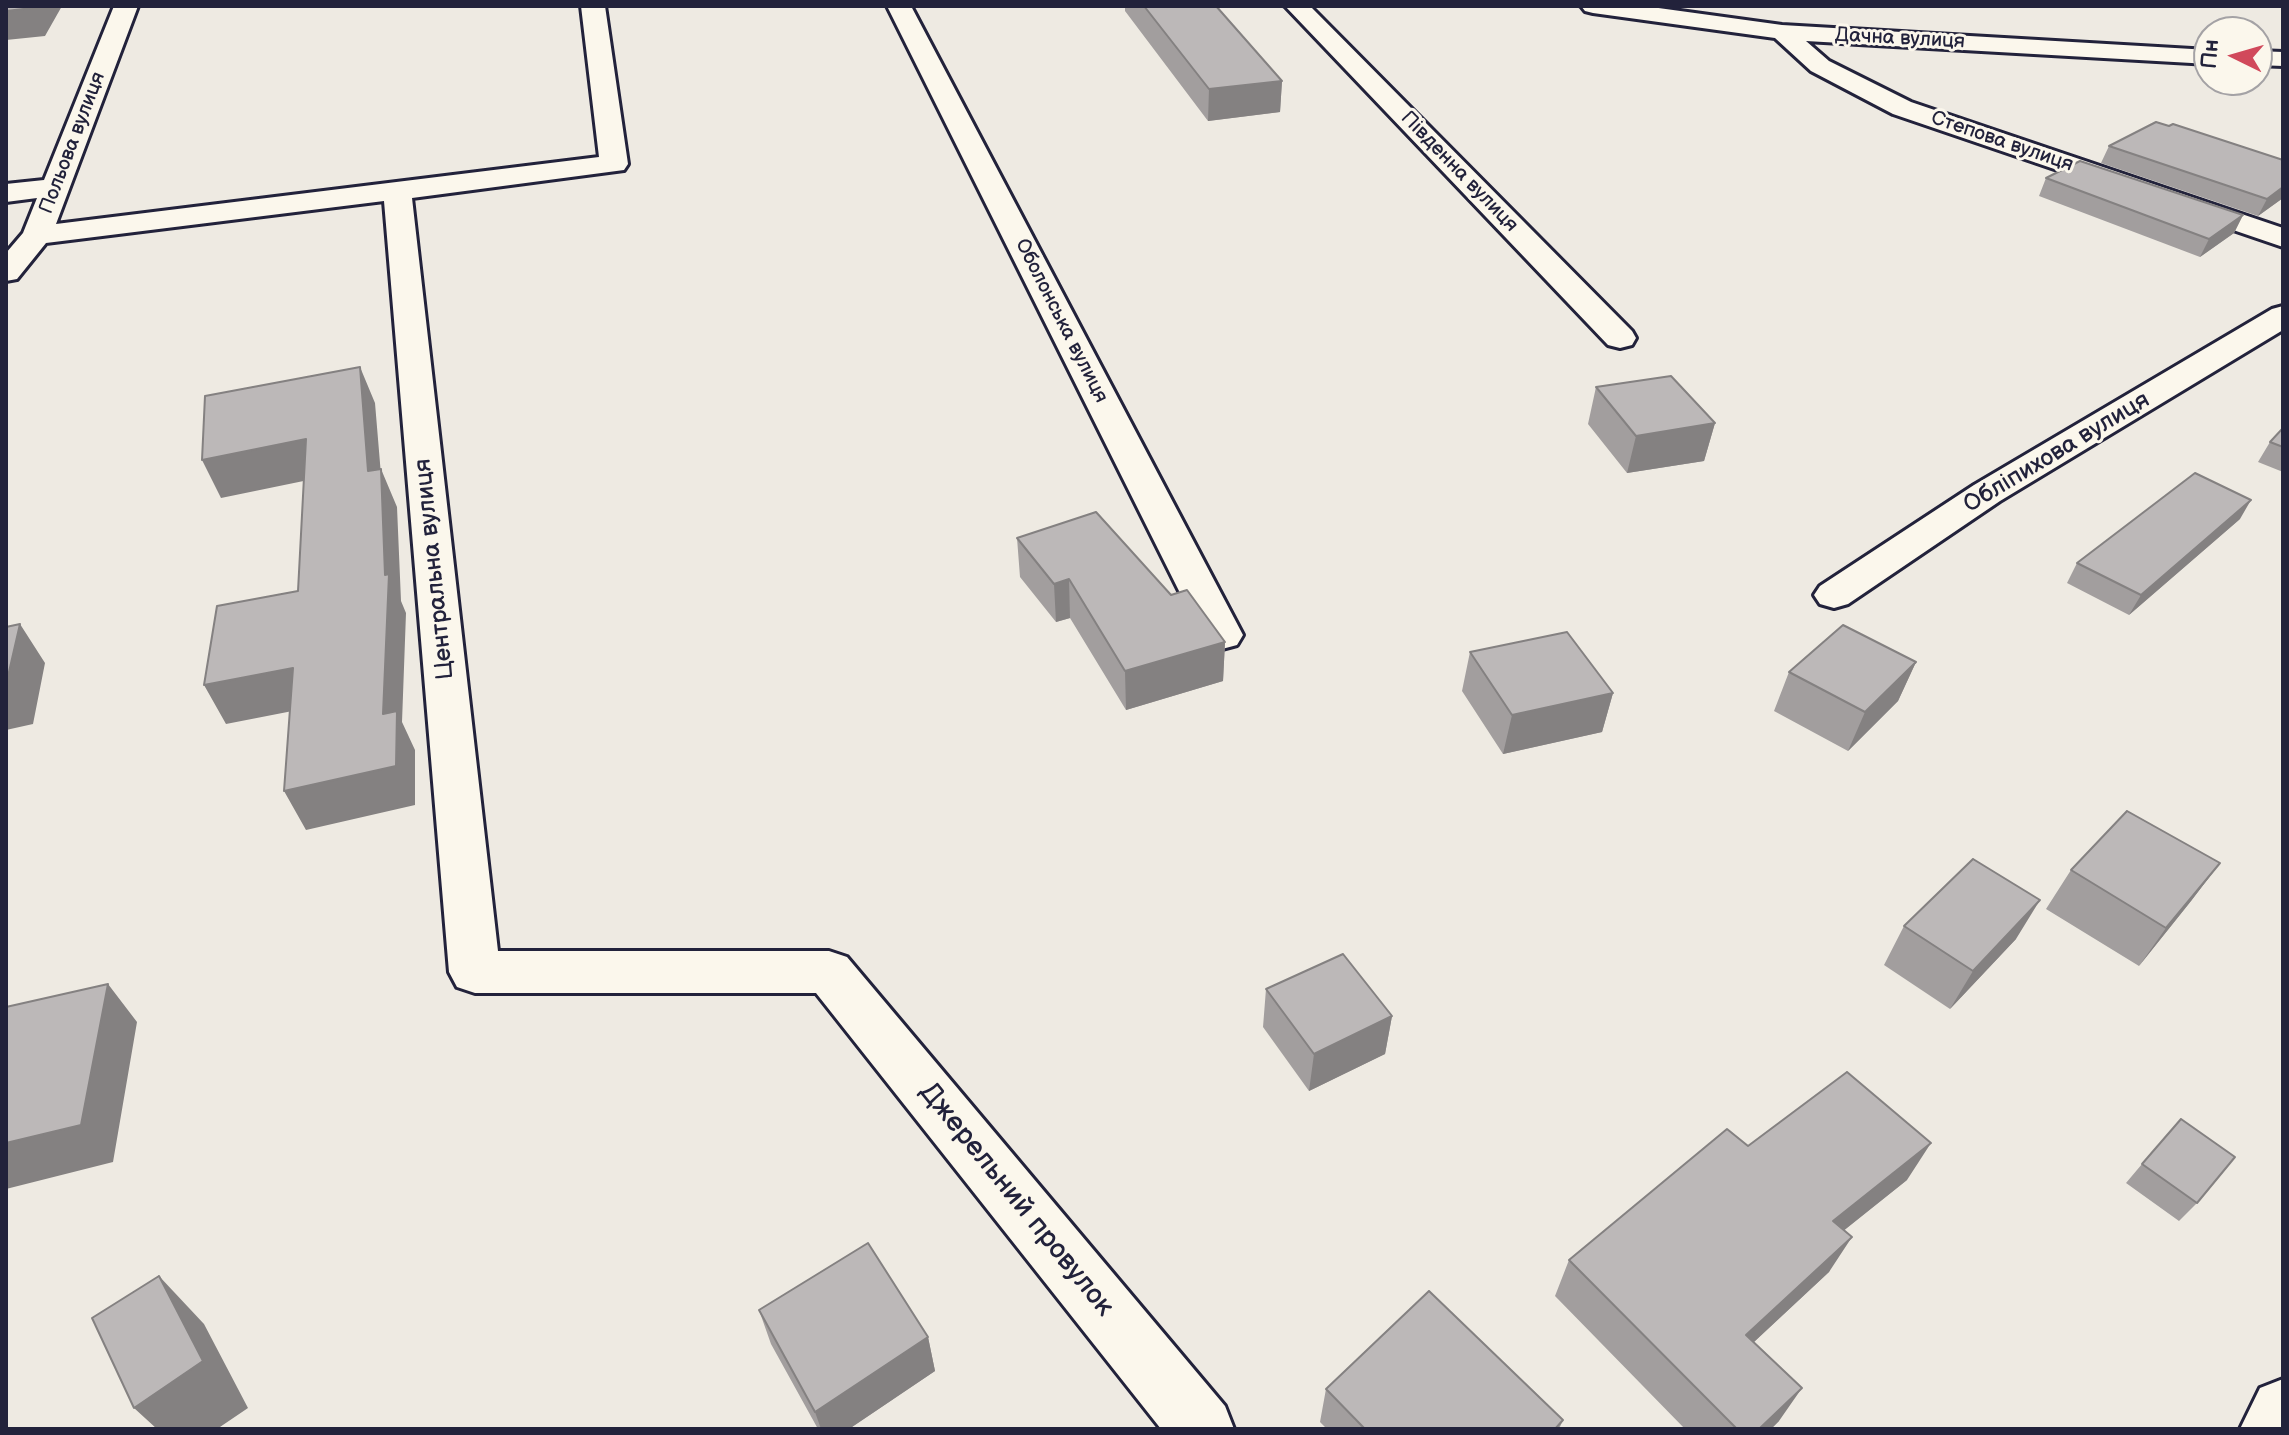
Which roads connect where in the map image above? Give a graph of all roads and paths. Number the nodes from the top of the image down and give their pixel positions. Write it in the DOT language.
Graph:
graph roads {
  1 [pos="126,6"];
  2 [pos="593,6"];
  3 [pos="899,6"];
  4 [pos="1297,6"];
  5 [pos="1593,6"];
  6 [pos="1782,32"];
  7 [pos="2193,56"];
  8 [pos="56,187"];
  9 [pos="397,191"];
  10 [pos="6,193"];
  11 [pos="37,235"];
  12 [pos="2283,238"];
  13 [pos="6,272"];
  14 [pos="2283,316"];
  15 [pos="1620,338"];
  16 [pos="1834,595"];
  17 [pos="1222,635"];
  18 [pos="829,972"];
  19 [pos="2283,1411"];
  20 [pos="1202,1429"];
  21 [pos="2272,1429"];
  1 -- 8 [label="street, Польова вулиця"];
  2 -- 9 [label="street"];
  3 -- 17 [label="street, Оболонська вулиця"];
  4 -- 15 [label="street, Південна вулиця"];
  5 -- 6 [label="street, Дачна вулиця"];
  6 -- 7 [label="street, Дачна вулиця"];
  6 -- 12 [label="street, Степова вулиця"];
  8 -- 10 [label="street"];
  8 -- 11 [label="street, Польова вулиця"];
  9 -- 11 [label="street"];
  9 -- 18 [label="street, Центральна вулиця"];
  11 -- 13 [label="street, Польова вулиця"];
  14 -- 16 [label="street, Обліпихова вулиця"];
  18 -- 20 [label="street, Джерельний провулок"];
  19 -- 21 [label="street"];
}
